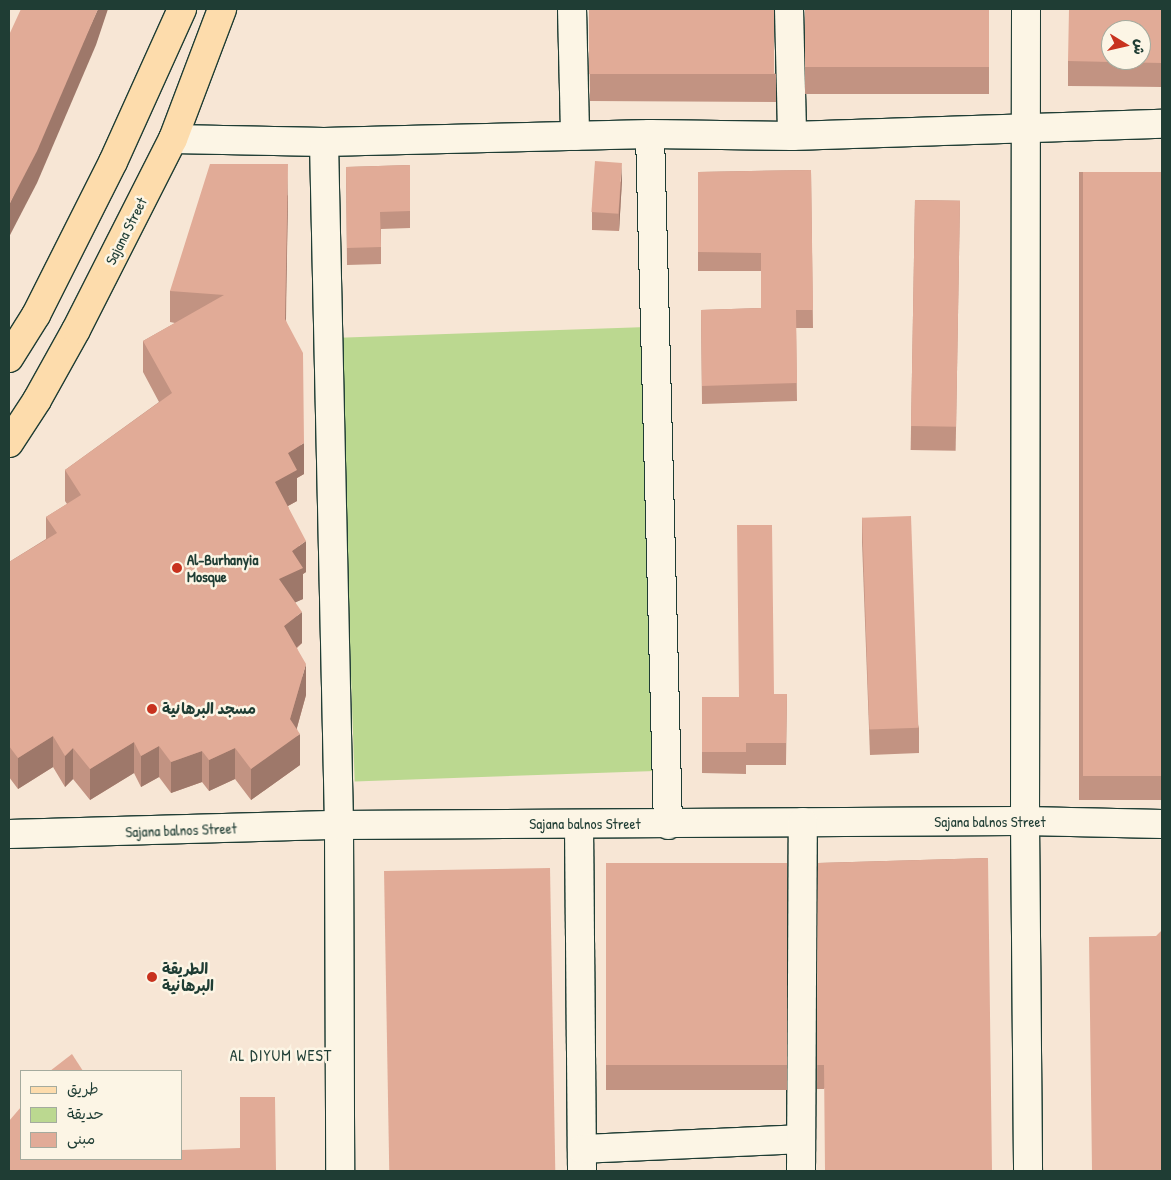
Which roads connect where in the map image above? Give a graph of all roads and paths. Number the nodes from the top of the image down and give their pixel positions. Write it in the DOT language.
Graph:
graph roads {
  1 [pos="182,9"];
  2 [pos="222,9"];
  3 [pos="572,9"];
  4 [pos="789,9"];
  5 [pos="1026,9"];
  6 [pos="1162,124"];
  7 [pos="1026,129"];
  8 [pos="650,134"];
  9 [pos="575,136"];
  10 [pos="792,136"];
  11 [pos="173,139"];
  12 [pos="324,142"];
  13 [pos="9,358"];
  14 [pos="9,443"];
  15 [pos="1025,821"];
  16 [pos="802,822"];
  17 [pos="579,824"];
  18 [pos="668,824"];
  19 [pos="1162,824"];
  20 [pos="339,825"];
  21 [pos="9,834"];
  22 [pos="801,1139"];
  23 [pos="582,1160"];
  24 [pos="340,1171"];
  25 [pos="801,1171"];
  26 [pos="1028,1171"];
  1 -- 13 [label="main road"];
  2 -- 11 [label="main road, Sajana Street"];
  3 -- 9 [label="street"];
  4 -- 10 [label="street"];
  5 -- 7 [label="street"];
  6 -- 7 [label="street"];
  7 -- 10 [label="street"];
  7 -- 15 [label="street"];
  8 -- 9 [label="street"];
  8 -- 10 [label="street"];
  8 -- 18 [label="street"];
  9 -- 12 [label="street"];
  11 -- 12 [label="street"];
  11 -- 14 [label="main road, Sajana Street"];
  12 -- 20 [label="street"];
  15 -- 16 [label="street, Sajana balnos Street"];
  15 -- 19 [label="street, Sajana balnos Street"];
  15 -- 26 [label="street"];
  16 -- 18 [label="street, Sajana balnos Street"];
  16 -- 22 [label="street"];
  17 -- 18 [label="street, Sajana balnos Street"];
  17 -- 20 [label="street, Sajana balnos Street"];
  17 -- 23 [label="street"];
  20 -- 21 [label="street, Sajana balnos Street"];
  20 -- 24 [label="street"];
  22 -- 23 [label="street"];
  22 -- 25 [label="street"];
}
